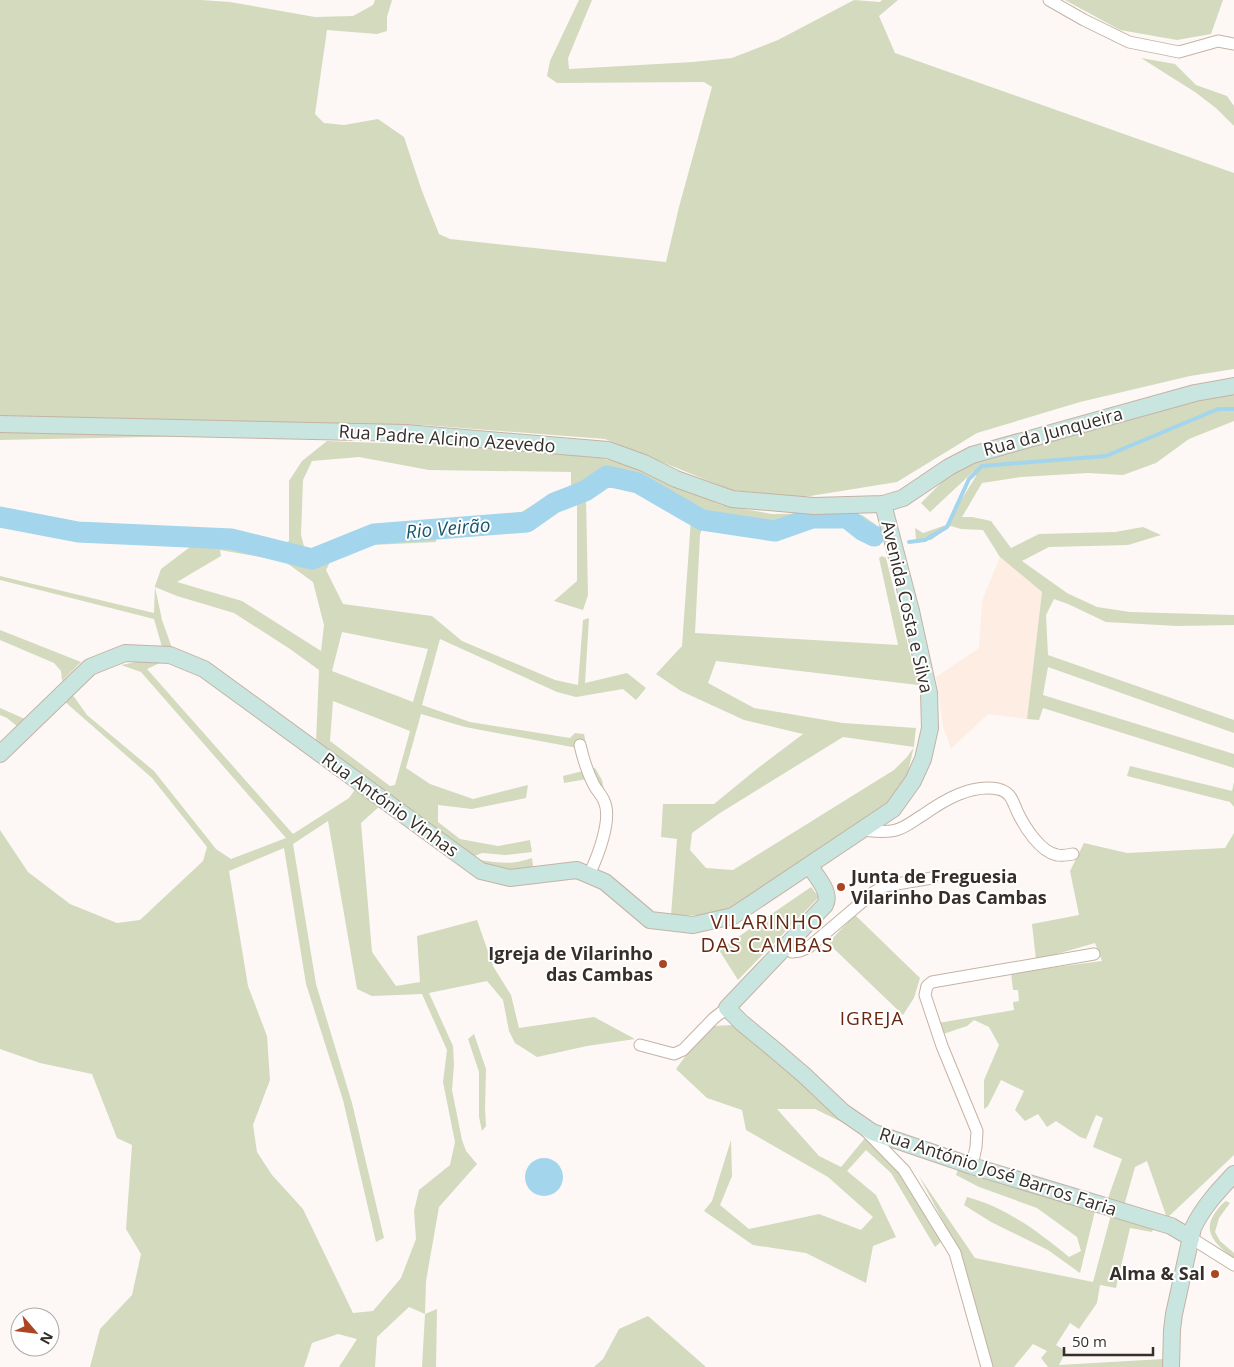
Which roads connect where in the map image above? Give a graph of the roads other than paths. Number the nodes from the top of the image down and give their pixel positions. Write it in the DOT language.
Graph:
graph roads {
  1 [pos="1049,0"];
  2 [pos="1234,44"];
  3 [pos="1234,386"];
  4 [pos="0,424"];
  5 [pos="883,504"];
  6 [pos="580,744"];
  7 [pos="0,754"];
  8 [pos="862,830"];
  9 [pos="1073,854"];
  10 [pos="810,866"];
  11 [pos="590,875"];
  12 [pos="932,878"];
  13 [pos="785,946"];
  14 [pos="1094,954"];
  15 [pos="727,1008"];
  16 [pos="640,1045"];
  17 [pos="858,1123"];
  18 [pos="972,1166"];
  19 [pos="1234,1174"];
  20 [pos="1191,1238"];
  21 [pos="1234,1265"];
  22 [pos="987,1367"];
  23 [pos="1171,1367"];
  1 -- 2 [label="street"];
  3 -- 5 [label="street, Rua da Junqueira"];
  4 -- 5 [label="street, Rua Padre Alcino Azevedo"];
  5 -- 8 [label="street, Avenida Costa e Silva"];
  6 -- 11 [label="street"];
  7 -- 11 [label="street, Rua António Vinhas"];
  8 -- 9 [label="street"];
  8 -- 10 [label="street, Avenida Costa e Silva"];
  10 -- 11 [label="street, Rua António Vinhas"];
  10 -- 13 [label="street"];
  12 -- 13 [label="street"];
  13 -- 15 [label="street"];
  14 -- 18 [label="street"];
  15 -- 16 [label="street"];
  15 -- 17 [label="street, Rua António José Barros Faria"];
  17 -- 18 [label="street, Rua António José Barros Faria"];
  17 -- 22 [label="street"];
  18 -- 20 [label="street, Rua António José Barros Faria"];
  19 -- 20 [label="street"];
  20 -- 21 [label="street"];
  20 -- 23 [label="street"];
}
